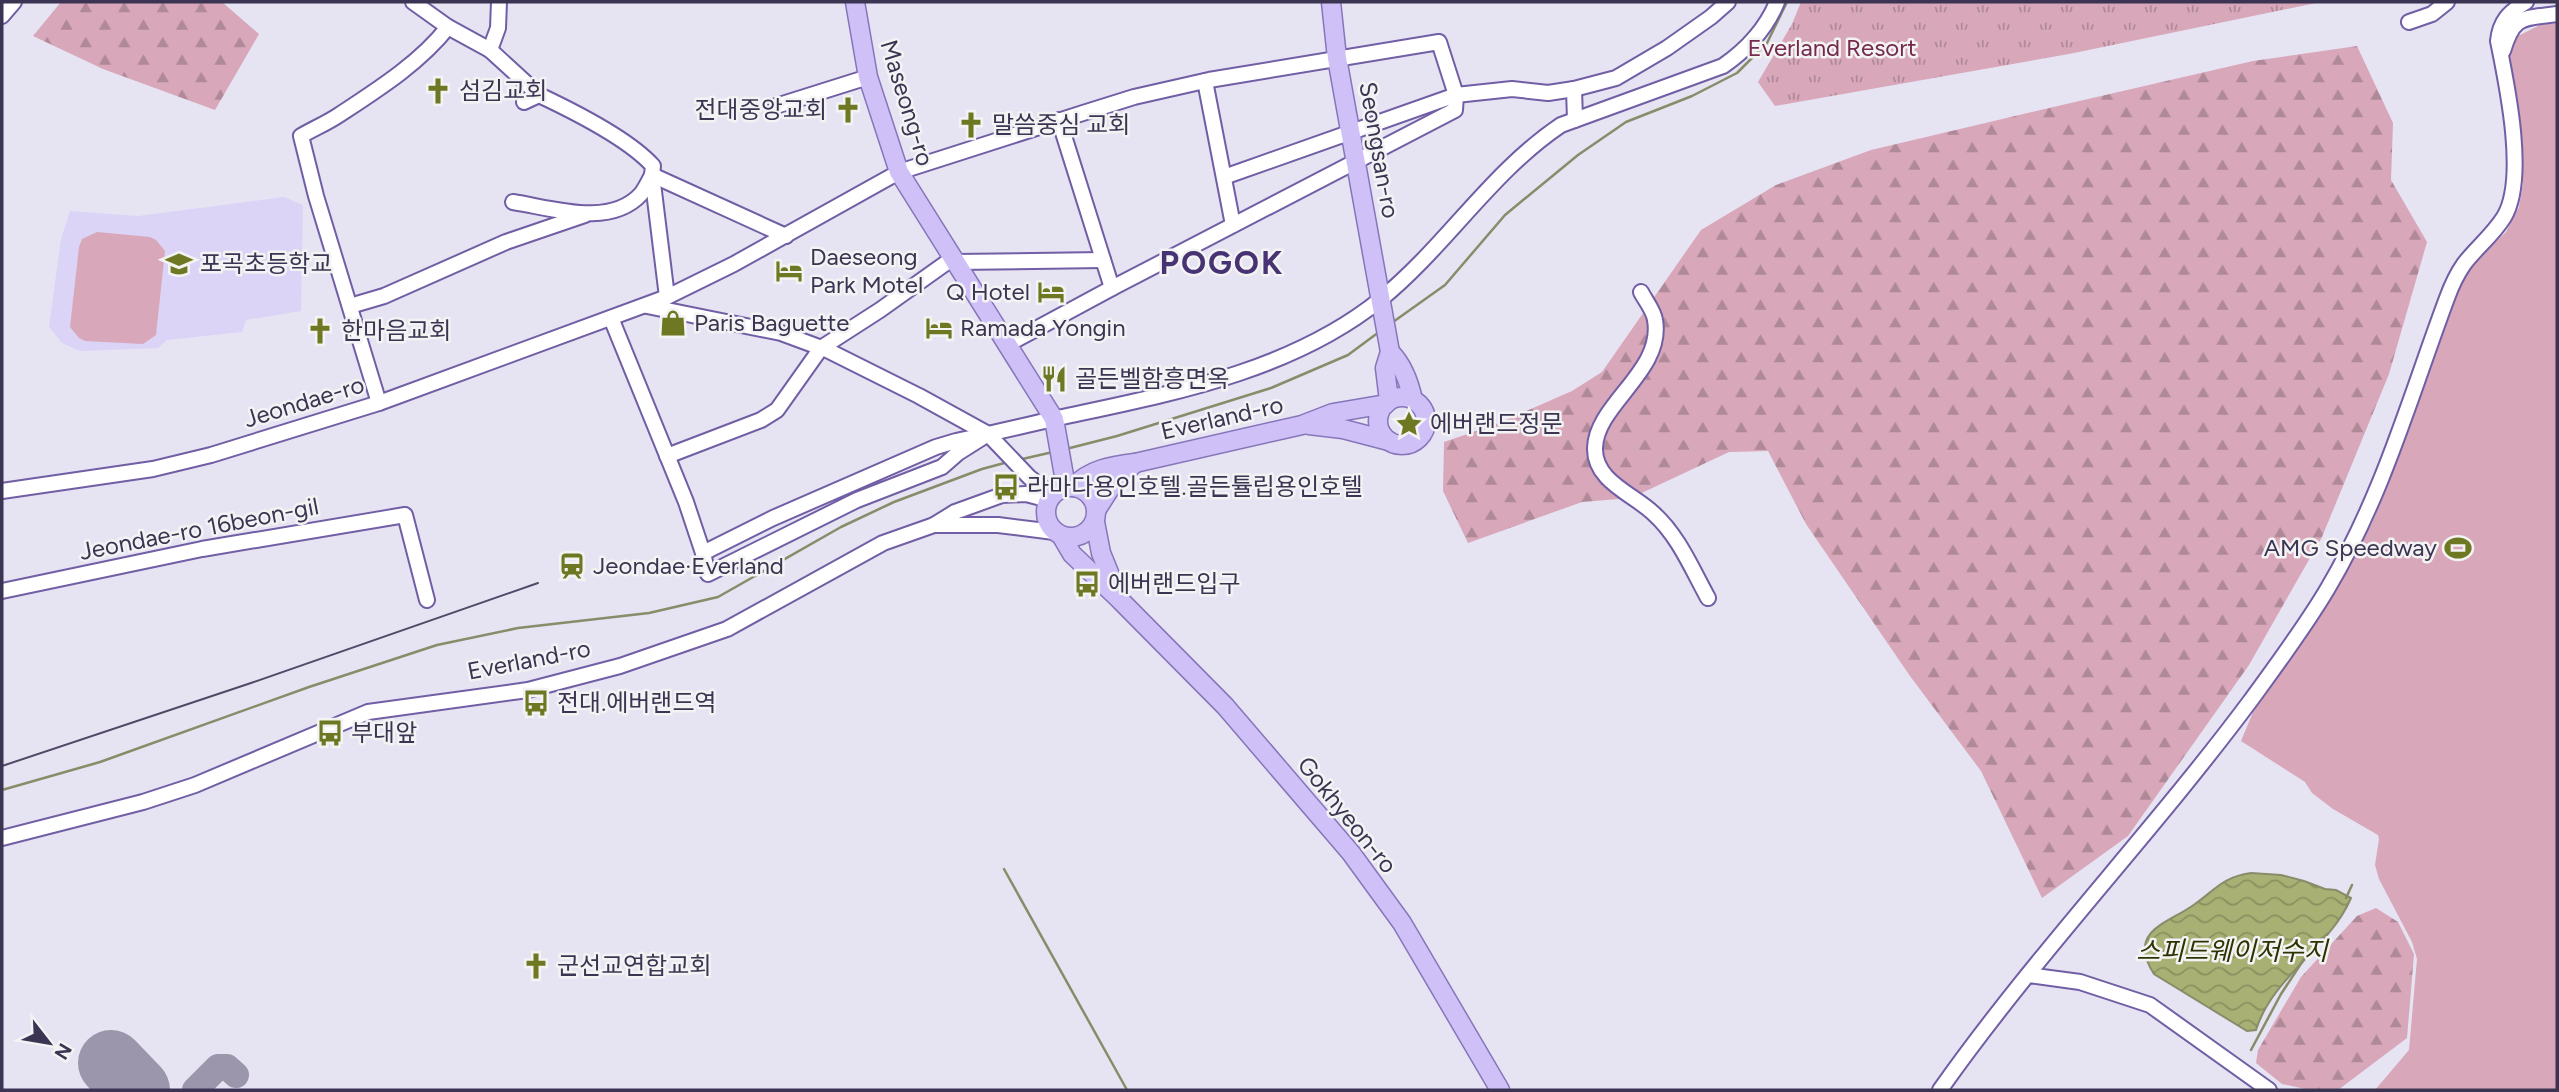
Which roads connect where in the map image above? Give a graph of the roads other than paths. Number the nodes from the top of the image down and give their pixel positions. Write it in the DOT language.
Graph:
graph roads {
  1 [pos="15,2"];
  2 [pos="413,2"];
  3 [pos="499,2"];
  4 [pos="855,2"];
  5 [pos="1331,2"];
  6 [pos="1728,2"];
  7 [pos="1777,2"];
  8 [pos="2435,2"];
  9 [pos="2447,2"];
  10 [pos="2526,2"];
  11 [pos="2557,14"];
  12 [pos="2,16"];
  13 [pos="448,27"];
  14 [pos="490,50"];
  15 [pos="2501,55"];
  16 [pos="1337,58"];
  17 [pos="868,77"];
  18 [pos="1205,81"];
  19 [pos="1574,89"];
  20 [pos="539,95"];
  21 [pos="1456,95"];
  22 [pos="524,102"];
  23 [pos="776,106"];
  24 [pos="1059,120"];
  25 [pos="1576,120"];
  26 [pos="1351,130"];
  27 [pos="1356,161"];
  28 [pos="899,172"];
  29 [pos="652,175"];
  30 [pos="1224,177"];
  31 [pos="513,202"];
  32 [pos="589,214"];
  33 [pos="1233,225"];
  34 [pos="786,236"];
  35 [pos="954,260"];
  36 [pos="1103,260"];
  37 [pos="1112,288"];
  38 [pos="1641,292"];
  39 [pos="667,297"];
  40 [pos="1382,303"];
  41 [pos="350,306"];
  42 [pos="646,306"];
  43 [pos="611,318"];
  44 [pos="1008,344"];
  45 [pos="821,348"];
  46 [pos="1390,352"];
  47 [pos="1413,400"];
  48 [pos="379,403"];
  49 [pos="1388,403"];
  50 [pos="1055,423"];
  51 [pos="1302,425"];
  52 [pos="993,439"];
  53 [pos="1389,442"];
  54 [pos="667,456"];
  55 [pos="1135,463"];
  56 [pos="1061,488"];
  57 [pos="2,491"];
  58 [pos="1096,516"];
  59 [pos="934,525"];
  60 [pos="1058,534"];
  61 [pos="703,553"];
  62 [pos="2,591"];
  63 [pos="1119,598"];
  64 [pos="1708,598"];
  65 [pos="427,600"];
  66 [pos="2,838"];
  67 [pos="2028,975"];
  68 [pos="1500,1090"];
  69 [pos="1940,1090"];
  70 [pos="2269,1090"];
  1 -- 12 [label="street"];
  2 -- 13 [label="street"];
  3 -- 14 [label="street"];
  4 -- 17 [label="main road, Maseong-ro"];
  5 -- 16 [label="main road, Seongsan-ro"];
  6 -- 19 [label="street"];
  7 -- 25 [label="street"];
  8 -- 9 [label="street"];
  10 -- 15 [label="street"];
  11 -- 15 [label="street"];
  13 -- 14 [label="street"];
  13 -- 41 [label="street"];
  14 -- 20 [label="street"];
  15 -- 67 [label="street"];
  16 -- 18 [label="street, Jeondae-ro"];
  16 -- 21 [label="street, Jeondae-ro"];
  16 -- 26 [label="main road, Seongsan-ro"];
  17 -- 23 [label="street"];
  17 -- 28 [label="main road, Maseong-ro"];
  18 -- 24 [label="street, Jeondae-ro"];
  18 -- 30 [label="street"];
  19 -- 21 [label="street"];
  19 -- 25 [label="street"];
  20 -- 22 [label="street"];
  20 -- 29 [label="street"];
  21 -- 26 [label="street"];
  21 -- 27 [label="street"];
  24 -- 28 [label="street, Jeondae-ro"];
  24 -- 36 [label="street"];
  25 -- 40 [label="street"];
  26 -- 27 [label="main road, Seongsan-ro"];
  26 -- 30 [label="street"];
  27 -- 33 [label="street"];
  27 -- 40 [label="main road, Seongsan-ro"];
  28 -- 34 [label="street, Jeondae-ro"];
  28 -- 35 [label="main road, Maseong-ro"];
  29 -- 32 [label="street"];
  29 -- 34 [label="street"];
  29 -- 39 [label="street"];
  30 -- 33 [label="street"];
  31 -- 32 [label="street"];
  32 -- 41 [label="street"];
  33 -- 37 [label="street"];
  34 -- 39 [label="street, Jeondae-ro"];
  35 -- 36 [label="street"];
  35 -- 44 [label="main road, Maseong-ro"];
  35 -- 45 [label="street"];
  36 -- 37 [label="street"];
  37 -- 44 [label="street"];
  38 -- 64 [label="street"];
  39 -- 42 [label="street, Jeondae-ro"];
  40 -- 46 [label="main road, Seongsan-ro"];
  40 -- 50 [label="street"];
  41 -- 48 [label="street"];
  42 -- 43 [label="street, Jeondae-ro"];
  42 -- 45 [label="street"];
  43 -- 48 [label="street, Jeondae-ro"];
  43 -- 54 [label="street"];
  44 -- 50 [label="main road, Maseong-ro"];
  45 -- 52 [label="street"];
  45 -- 54 [label="street"];
  46 -- 47 [label="main road"];
  46 -- 49 [label="main road"];
  47 -- 49 [label="main road"];
  47 -- 53 [label="main road"];
  48 -- 57 [label="street, Jeondae-ro"];
  49 -- 51 [label="main road, Everland-ro"];
  49 -- 53 [label="main road"];
  50 -- 52 [label="street"];
  50 -- 56 [label="main road"];
  51 -- 53 [label="main road"];
  51 -- 55 [label="main road, Everland-ro"];
  52 -- 56 [label="street"];
  52 -- 61 [label="street"];
  52 -- 61 [label="street"];
  54 -- 61 [label="street"];
  55 -- 56 [label="main road, Everland-ro"];
  55 -- 58 [label="main road"];
  56 -- 58 [label="main road"];
  56 -- 59 [label="street, Everland-ro"];
  56 -- 60 [label="main road"];
  58 -- 60 [label="main road"];
  58 -- 63 [label="main road"];
  59 -- 60 [label="street"];
  59 -- 66 [label="street, Everland-ro"];
  60 -- 63 [label="main road, Gokhyeon-ro"];
  62 -- 65 [label="street, Jeondae-ro 16beon-gil"];
  63 -- 68 [label="main road, Gokhyeon-ro"];
  67 -- 69 [label="street"];
  67 -- 70 [label="street"];
}
